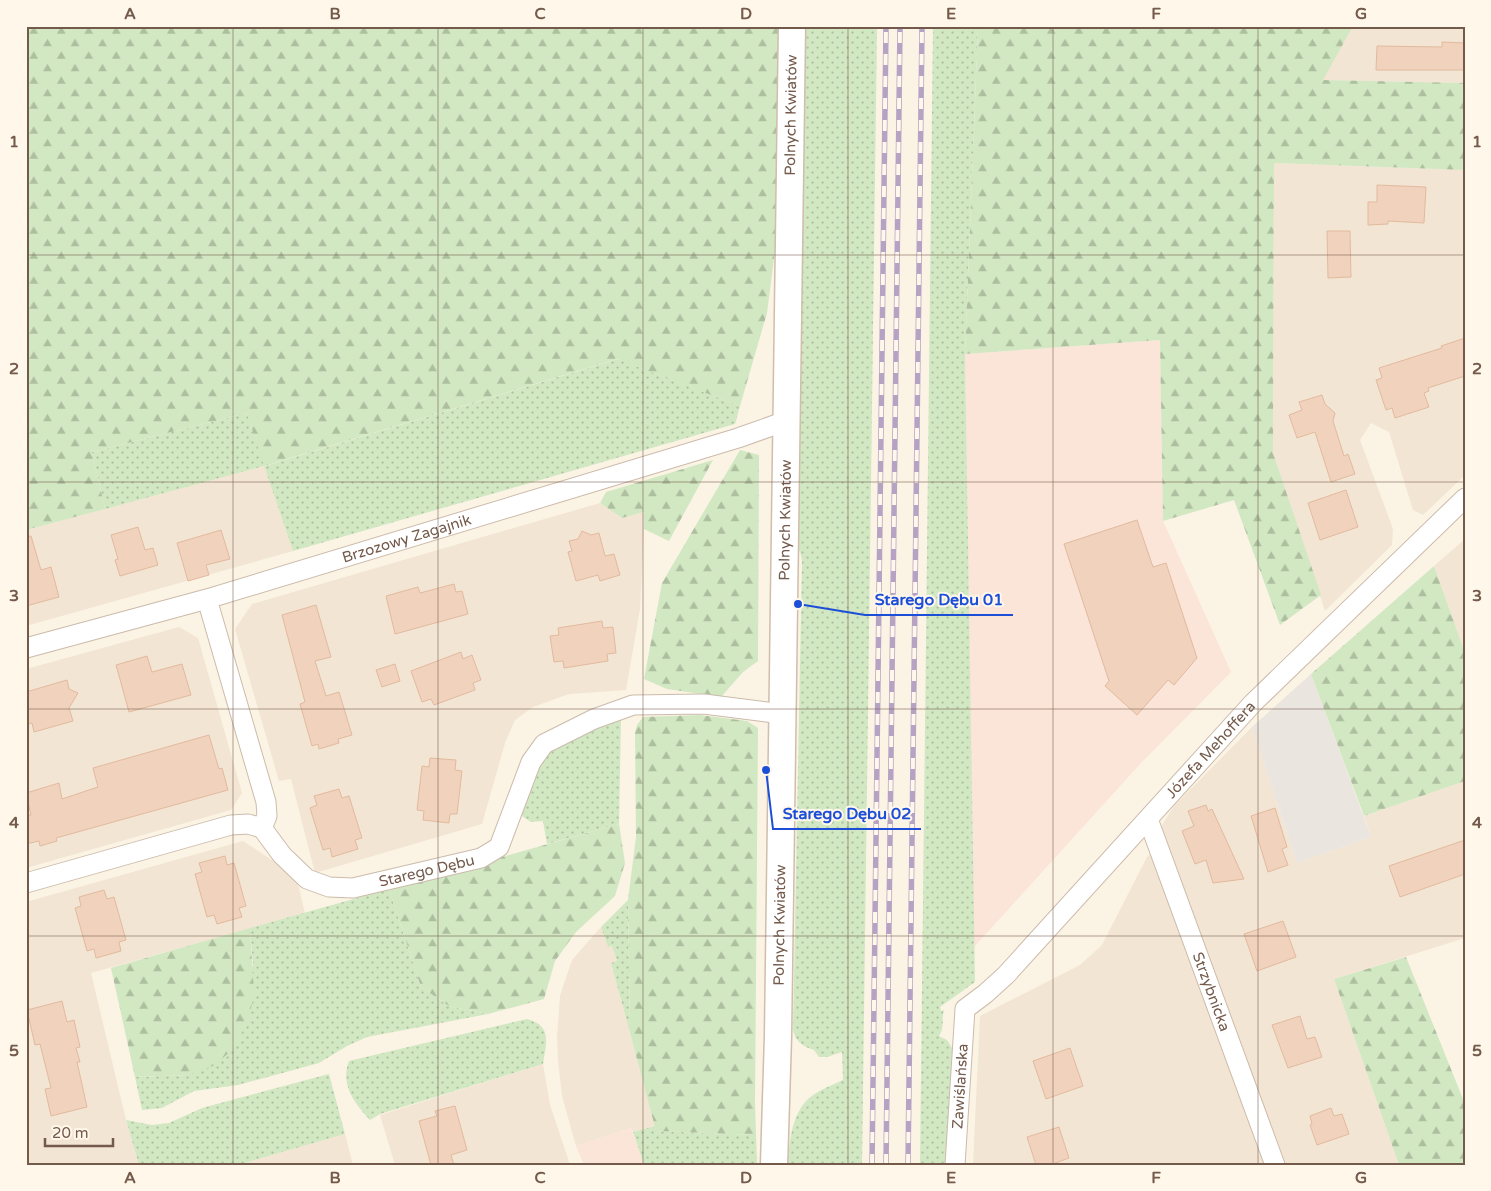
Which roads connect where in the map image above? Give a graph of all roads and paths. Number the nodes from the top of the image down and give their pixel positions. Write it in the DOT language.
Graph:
graph roads {
  1 [pos="792,26"];
  2 [pos="786,420"];
  3 [pos="1465,498"];
  4 [pos="207,599"];
  5 [pos="26,648"];
  6 [pos="782,714"];
  7 [pos="1148,819"];
  8 [pos="262,828"];
  9 [pos="26,883"];
  10 [pos="966,1009"];
  11 [pos="774,1165"];
  12 [pos="955,1165"];
  13 [pos="1275,1165"];
  1 -- 2 [label="street, Polnych Kwiatów"];
  2 -- 4 [label="street, Brzozowy Zagajnik"];
  2 -- 6 [label="street, Polnych Kwiatów"];
  3 -- 7 [label="street, Józefa Mehoffera"];
  4 -- 5 [label="street, Brzozowy Zagajnik"];
  4 -- 8 [label="street"];
  6 -- 8 [label="street, Starego Dębu"];
  6 -- 11 [label="street, Polnych Kwiatów"];
  7 -- 10 [label="street, Józefa Mehoffera"];
  7 -- 13 [label="street, Strzybnicka"];
  8 -- 9 [label="street"];
  10 -- 12 [label="street, Zawiślańska"];
}
